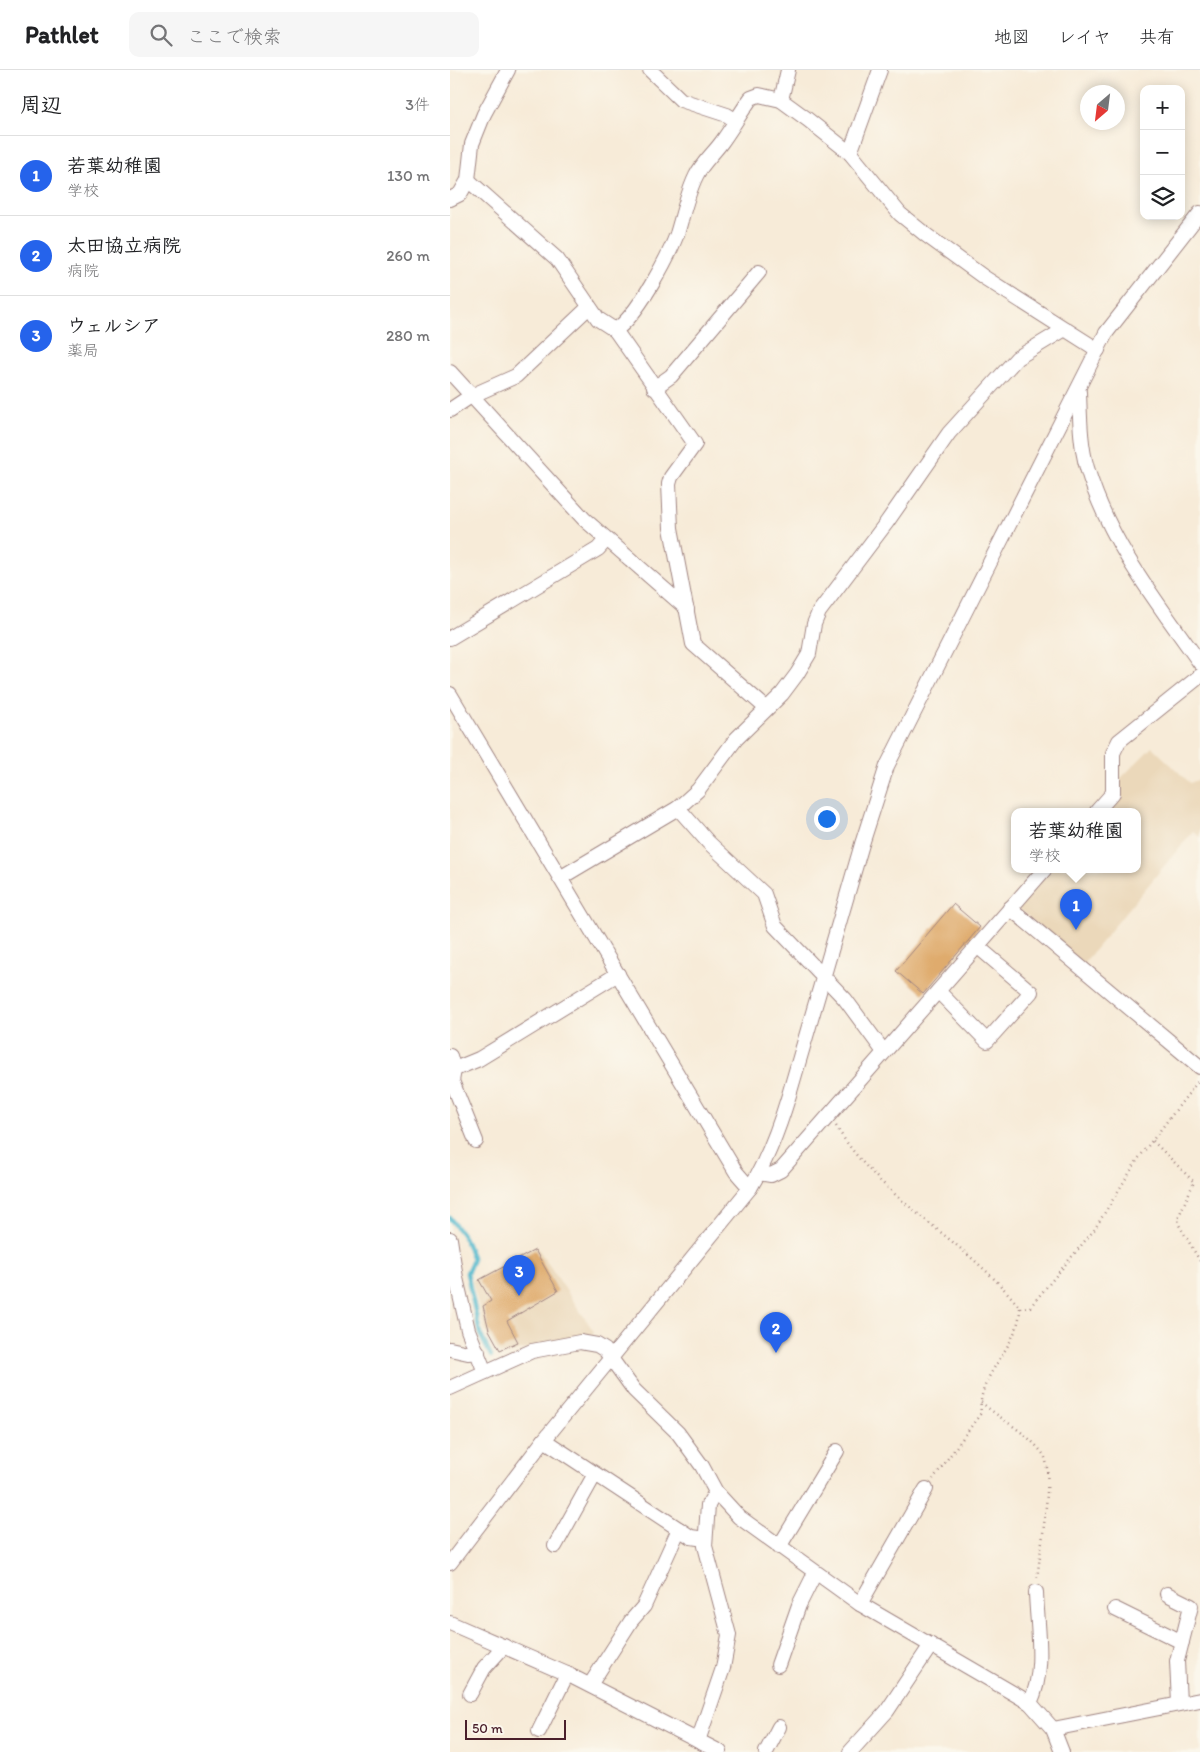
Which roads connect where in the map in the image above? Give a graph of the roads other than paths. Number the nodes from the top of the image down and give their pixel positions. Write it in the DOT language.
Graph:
graph roads {
  1 [pos="650,70"];
  2 [pos="788,70"];
  3 [pos="880,70"];
  4 [pos="502,72"];
  5 [pos="781,100"];
  6 [pos="735,120"];
  7 [pos="850,153"];
  8 [pos="468,180"];
  9 [pos="450,199"];
  10 [pos="1200,214"];
  11 [pos="758,272"];
  12 [pos="589,307"];
  13 [pos="1065,328"];
  14 [pos="615,330"];
  15 [pos="1098,350"];
  16 [pos="450,372"];
  17 [pos="654,388"];
  18 [pos="1078,391"];
  19 [pos="472,396"];
  20 [pos="450,410"];
  21 [pos="606,540"];
  22 [pos="687,609"];
  23 [pos="450,638"];
  24 [pos="1200,662"];
  25 [pos="1200,676"];
  26 [pos="450,694"];
  27 [pos="766,708"];
  28 [pos="678,808"];
  29 [pos="1100,808"];
  30 [pos="1042,873"];
  31 [pos="560,878"];
  32 [pos="1010,908"];
  33 [pos="977,946"];
  34 [pos="618,974"];
  35 [pos="823,978"];
  36 [pos="938,991"];
  37 [pos="884,1052"];
  38 [pos="450,1056"];
  39 [pos="1200,1067"];
  40 [pos="452,1071"];
  41 [pos="476,1141"];
  42 [pos="759,1173"];
  43 [pos="750,1188"];
  44 [pos="450,1239"];
  45 [pos="453,1279"];
  46 [pos="450,1349"];
  47 [pos="478,1352"];
  48 [pos="611,1358"];
  49 [pos="485,1372"];
  50 [pos="450,1388"];
  51 [pos="544,1440"];
  52 [pos="837,1451"];
  53 [pos="596,1474"];
  54 [pos="926,1489"];
  55 [pos="716,1492"];
  56 [pos="679,1529"];
  57 [pos="705,1539"];
  58 [pos="555,1546"];
  59 [pos="779,1547"];
  60 [pos="450,1563"];
  61 [pos="815,1573"];
  62 [pos="1036,1592"];
  63 [pos="1167,1594"];
  64 [pos="860,1604"];
  65 [pos="1115,1609"];
  66 [pos="450,1623"];
  67 [pos="1182,1642"];
  68 [pos="931,1645"];
  69 [pos="504,1646"];
  70 [pos="778,1665"];
  71 [pos="567,1674"];
  72 [pos="590,1685"];
  73 [pos="470,1694"];
  74 [pos="1200,1700"];
  75 [pos="1030,1703"];
  76 [pos="1179,1704"];
  77 [pos="779,1727"];
  78 [pos="1053,1729"];
  79 [pos="539,1731"];
  80 [pos="698,1740"];
  81 [pos="720,1752"];
  82 [pos="766,1752"];
  83 [pos="850,1752"];
  84 [pos="1062,1752"];
  1 -- 6 [label="street"];
  2 -- 5 [label="street"];
  3 -- 7 [label="street"];
  4 -- 8 [label="street"];
  5 -- 6 [label="street"];
  5 -- 7 [label="street"];
  6 -- 14 [label="street"];
  7 -- 13 [label="street"];
  8 -- 9 [label="street"];
  8 -- 12 [label="street"];
  10 -- 15 [label="street"];
  11 -- 17 [label="street"];
  12 -- 14 [label="street"];
  12 -- 19 [label="street"];
  13 -- 15 [label="street"];
  13 -- 27 [label="street"];
  14 -- 17 [label="street"];
  15 -- 18 [label="street"];
  16 -- 19 [label="street"];
  17 -- 22 [label="street"];
  18 -- 24 [label="street"];
  18 -- 35 [label="street"];
  19 -- 20 [label="street"];
  19 -- 21 [label="street"];
  21 -- 22 [label="street"];
  21 -- 23 [label="street"];
  22 -- 27 [label="street"];
  25 -- 29 [label="street"];
  26 -- 31 [label="street"];
  27 -- 28 [label="street"];
  28 -- 31 [label="street"];
  28 -- 35 [label="street"];
  30 -- 32 [label="street"];
  31 -- 34 [label="street"];
  32 -- 33 [label="street"];
  32 -- 39 [label="street"];
  33 -- 36 [label="street"];
  33 -- 36 [label="street"];
  34 -- 40 [label="street"];
  34 -- 43 [label="street"];
  35 -- 37 [label="street"];
  35 -- 42 [label="street"];
  36 -- 37 [label="street"];
  37 -- 42 [label="street"];
  38 -- 40 [label="street"];
  40 -- 41 [label="street"];
  42 -- 43 [label="street"];
  43 -- 48 [label="street"];
  44 -- 45 [label="street"];
  45 -- 47 [label="street"];
  46 -- 47 [label="street"];
  47 -- 49 [label="street"];
  48 -- 49 [label="street"];
  48 -- 51 [label="street"];
  48 -- 55 [label="street"];
  49 -- 50 [label="street"];
  51 -- 53 [label="street"];
  51 -- 60 [label="street"];
  52 -- 59 [label="street"];
  53 -- 56 [label="street"];
  53 -- 58 [label="street"];
  54 -- 64 [label="street"];
  55 -- 57 [label="street"];
  55 -- 59 [label="street"];
  56 -- 57 [label="street"];
  56 -- 72 [label="street"];
  57 -- 80 [label="street"];
  59 -- 61 [label="street"];
  61 -- 64 [label="street"];
  61 -- 70 [label="street"];
  62 -- 75 [label="street"];
  63 -- 67 [label="street"];
  64 -- 68 [label="street"];
  65 -- 67 [label="street"];
  66 -- 69 [label="street"];
  67 -- 76 [label="street"];
  68 -- 75 [label="street"];
  68 -- 83 [label="street"];
  69 -- 71 [label="street"];
  69 -- 73 [label="street"];
  71 -- 72 [label="street"];
  71 -- 79 [label="street"];
  72 -- 80 [label="street"];
  74 -- 76 [label="street"];
  75 -- 78 [label="street"];
  76 -- 78 [label="street"];
  77 -- 82 [label="street"];
  78 -- 84 [label="street"];
  80 -- 81 [label="street"];
}
